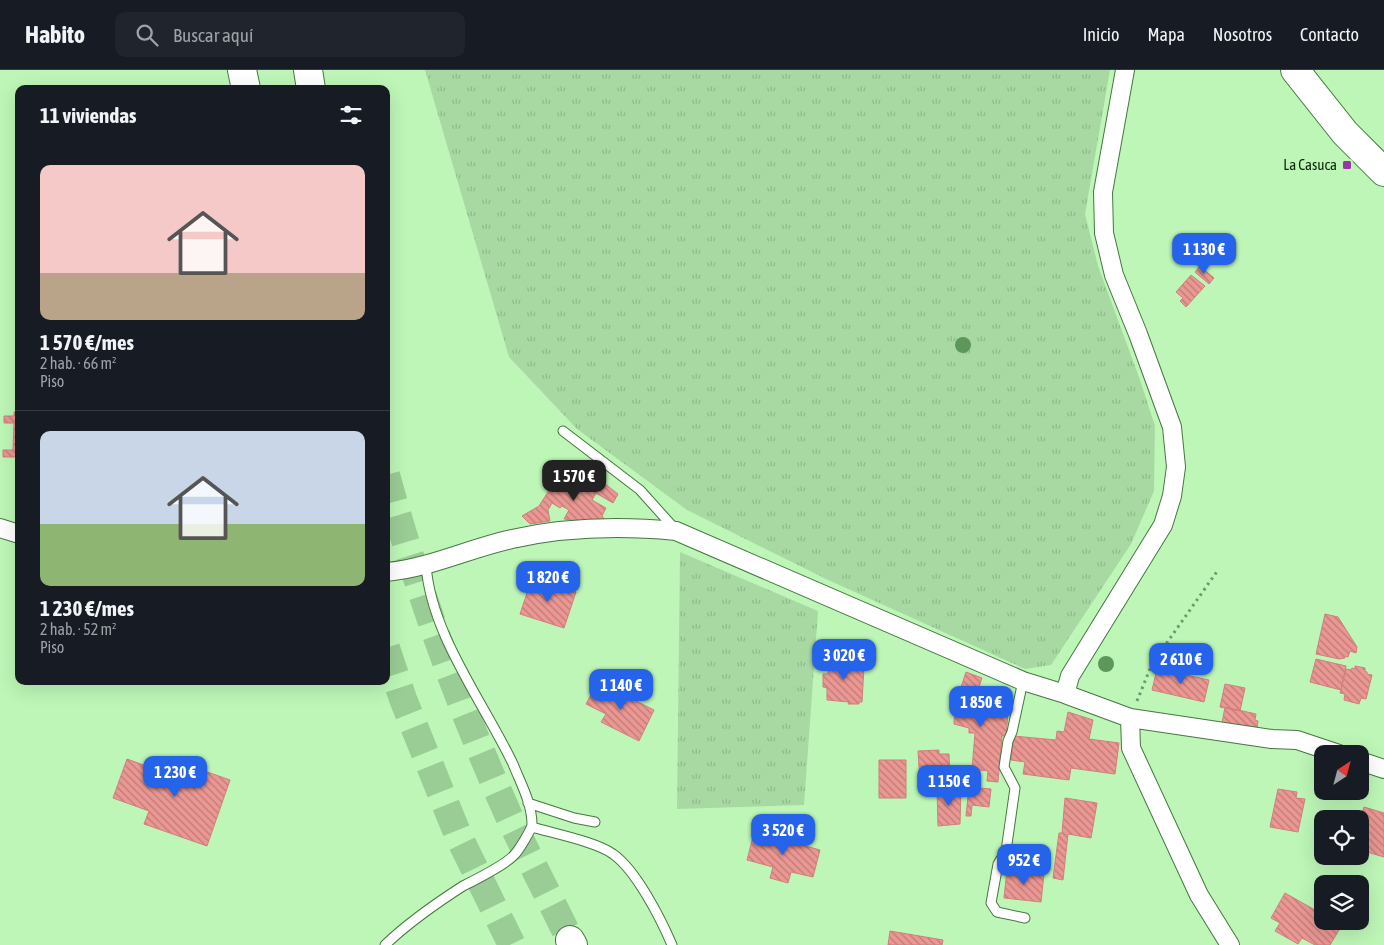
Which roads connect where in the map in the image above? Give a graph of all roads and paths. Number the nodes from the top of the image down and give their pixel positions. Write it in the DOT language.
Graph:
graph roads {
  1 [pos="242,70"];
  2 [pos="256,70"];
  3 [pos="308,70"];
  4 [pos="312,70"];
  5 [pos="1124,70"];
  6 [pos="1295,70"];
  7 [pos="245,85"];
  8 [pos="258,85"];
  9 [pos="311,85"];
  10 [pos="312,85"];
  11 [pos="1384,172"];
  12 [pos="563,430"];
  13 [pos="0,528"];
  14 [pos="676,531"];
  15 [pos="15,533"];
  16 [pos="426,564"];
  17 [pos="1218,570"];
  18 [pos="390,571"];
  19 [pos="1024,681"];
  20 [pos="1065,694"];
  21 [pos="1130,718"];
  22 [pos="1314,746"];
  23 [pos="1369,764"];
  24 [pos="1384,769"];
  25 [pos="528,803"];
  26 [pos="596,822"];
  27 [pos="532,827"];
  28 [pos="1025,918"];
  29 [pos="385,945"];
  30 [pos="672,945"];
  31 [pos="1230,945"];
  1 -- 7 [label="highway"];
  2 -- 8 [label="highway"];
  3 -- 9 [label="highway"];
  4 -- 10 [label="highway"];
  5 -- 20 [label="street"];
  6 -- 11 [label="highway"];
  12 -- 14 [label="lane"];
  13 -- 15 [label="street"];
  14 -- 16 [label="street"];
  14 -- 19 [label="street"];
  16 -- 18 [label="street"];
  16 -- 25 [label="lane"];
  17 -- 21 [label="path"];
  19 -- 20 [label="street"];
  19 -- 28 [label="lane"];
  20 -- 21 [label="street"];
  21 -- 22 [label="street"];
  21 -- 31 [label="street"];
  23 -- 24 [label="street"];
  25 -- 26 [label="lane"];
  25 -- 27 [label="lane"];
  27 -- 29 [label="lane"];
  27 -- 30 [label="lane"];
}
